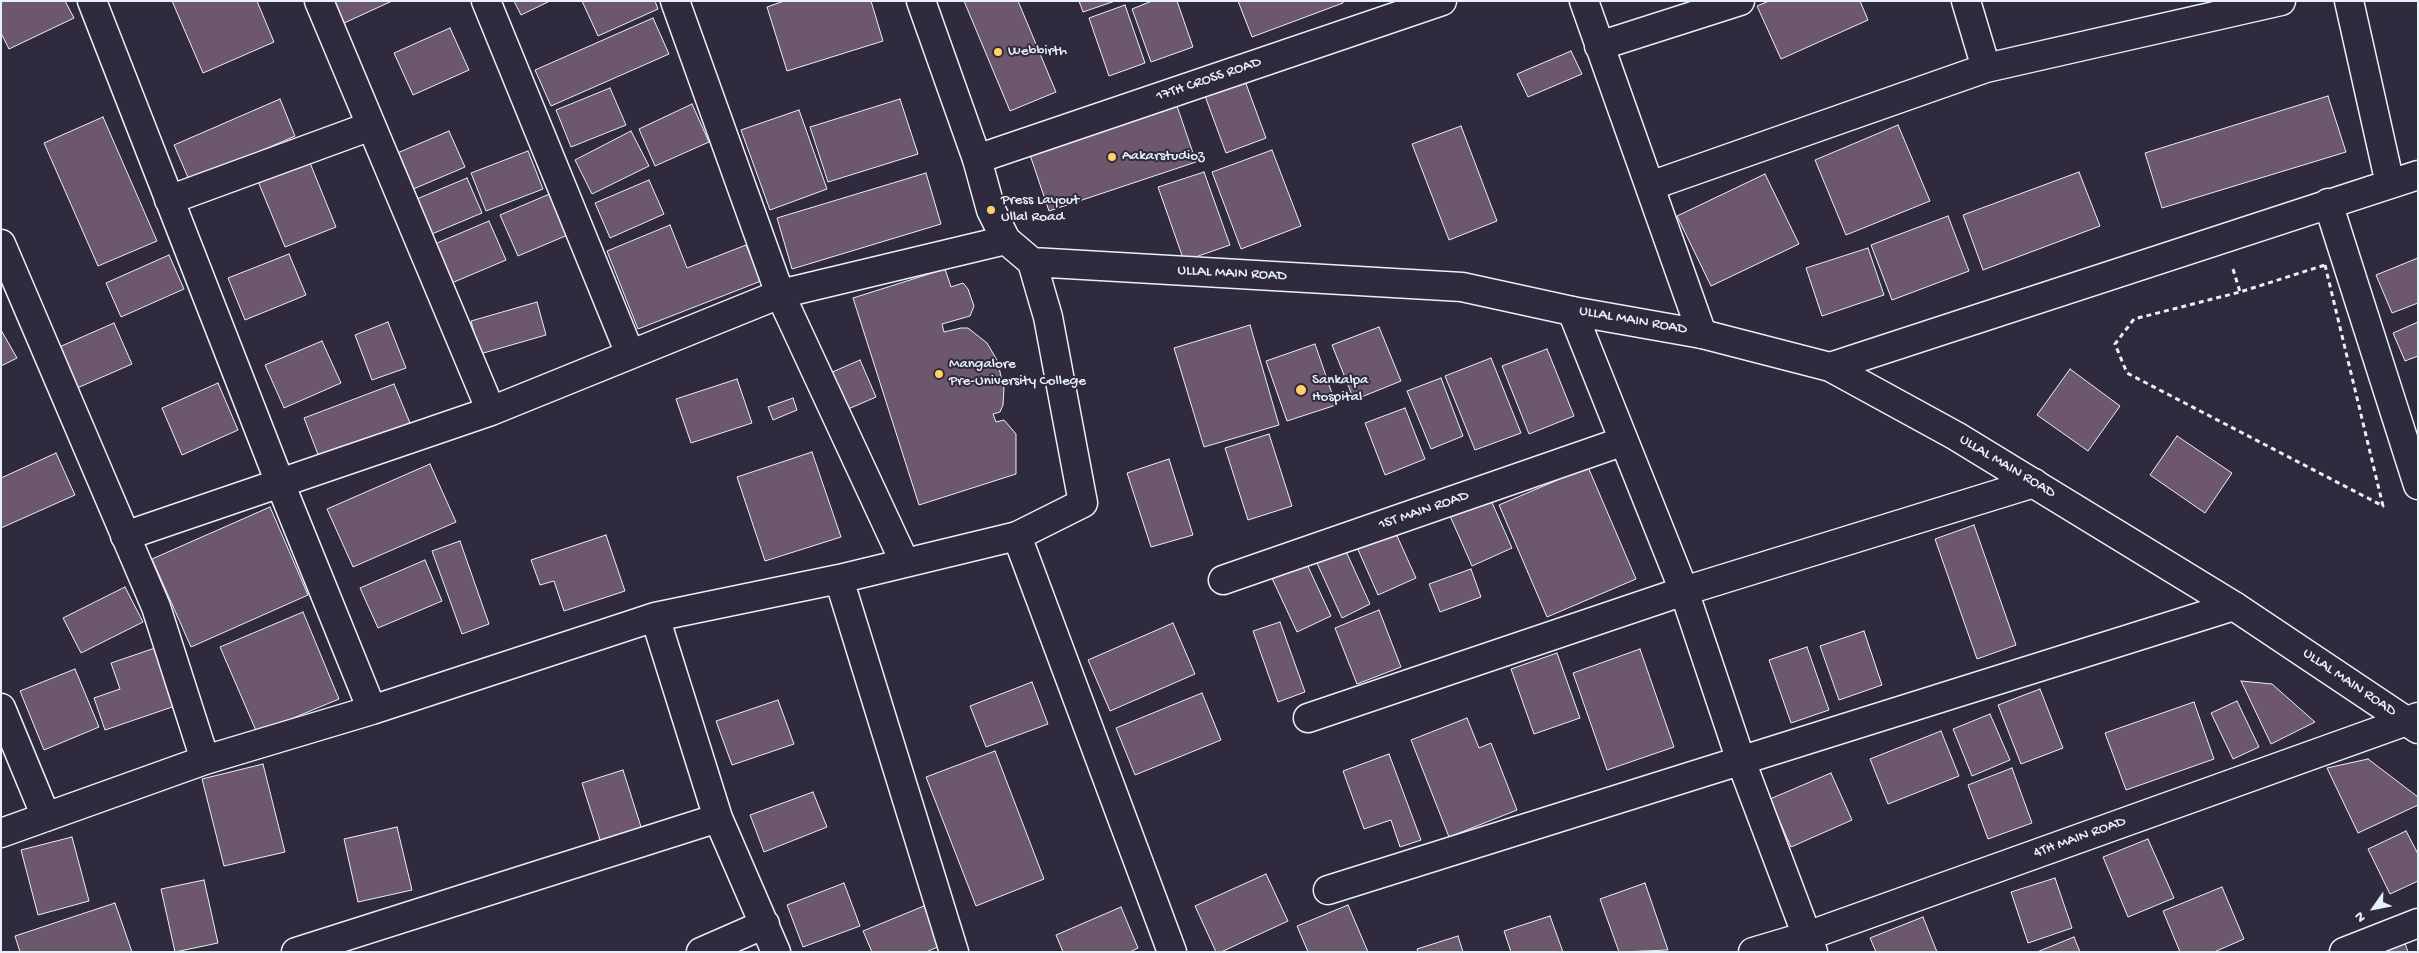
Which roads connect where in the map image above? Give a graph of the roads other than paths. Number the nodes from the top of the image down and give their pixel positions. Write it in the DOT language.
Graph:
graph roads {
  1 [pos="92,1"];
  2 [pos="319,1"];
  3 [pos="486,1"];
  4 [pos="675,1"];
  5 [pos="921,1"];
  6 [pos="1442,1"];
  7 [pos="1584,1"];
  8 [pos="1740,1"];
  9 [pos="1966,1"];
  10 [pos="2281,1"];
  11 [pos="2349,1"];
  12 [pos="1599,46"];
  13 [pos="1986,68"];
  14 [pos="371,126"];
  15 [pos="977,159"];
  16 [pos="2418,176"];
  17 [pos="2390,184"];
  18 [pos="1650,186"];
  19 [pos="169,200"];
  20 [pos="2328,203"];
  21 [pos="1006,240"];
  22 [pos="1,244"];
  23 [pos="1032,262"];
  24 [pos="780,294"];
  25 [pos="1572,311"];
  26 [pos="1702,334"];
  27 [pos="630,354"];
  28 [pos="1830,367"];
  29 [pos="491,411"];
  30 [pos="1624,441"];
  31 [pos="280,483"];
  32 [pos="2034,483"];
  33 [pos="2418,485"];
  34 [pos="125,536"];
  35 [pos="1017,536"];
  36 [pos="904,563"];
  37 [pos="839,579"];
  38 [pos="1223,580"];
  39 [pos="1684,591"];
  40 [pos="2234,606"];
  41 [pos="655,617"];
  42 [pos="1,708"];
  43 [pos="372,710"];
  44 [pos="1308,718"];
  45 [pos="2414,722"];
  46 [pos="205,760"];
  47 [pos="1741,761"];
  48 [pos="46,817"];
  49 [pos="718,818"];
  50 [pos="1,833"];
  51 [pos="1328,890"];
  52 [pos="2418,923"];
  53 [pos="765,924"];
  54 [pos="1810,944"];
  55 [pos="296,952"];
  56 [pos="701,952"];
  57 [pos="776,952"];
  58 [pos="954,952"];
  59 [pos="1172,952"];
  60 [pos="1754,952"];
  61 [pos="2344,952"];
  1 -- 19 [label="street"];
  2 -- 14 [label="street"];
  3 -- 27 [label="street"];
  4 -- 24 [label="street"];
  5 -- 15 [label="street"];
  6 -- 15 [label="street, 17TH CROSS ROAD"];
  7 -- 12 [label="street"];
  8 -- 12 [label="street"];
  9 -- 13 [label="street"];
  10 -- 13 [label="street"];
  11 -- 17 [label="street"];
  12 -- 18 [label="street"];
  13 -- 18 [label="street"];
  14 -- 19 [label="street"];
  14 -- 29 [label="street"];
  15 -- 21 [label="street"];
  16 -- 17 [label="street"];
  17 -- 20 [label="street"];
  18 -- 26 [label="street"];
  19 -- 31 [label="street"];
  20 -- 28 [label="street"];
  20 -- 33 [label="street"];
  21 -- 23 [label="street"];
  21 -- 24 [label="street"];
  22 -- 34 [label="street"];
  23 -- 25 [label="street, ULLAL MAIN ROAD"];
  23 -- 35 [label="street"];
  24 -- 27 [label="street"];
  24 -- 36 [label="street"];
  25 -- 26 [label="street, ULLAL MAIN ROAD"];
  25 -- 30 [label="street"];
  26 -- 28 [label="street, ULLAL MAIN ROAD"];
  27 -- 29 [label="street"];
  28 -- 32 [label="street, ULLAL MAIN ROAD"];
  29 -- 31 [label="street"];
  30 -- 38 [label="street, 1ST MAIN ROAD"];
  30 -- 39 [label="street"];
  31 -- 34 [label="street"];
  31 -- 43 [label="street"];
  32 -- 39 [label="street"];
  32 -- 40 [label="street, ULLAL MAIN ROAD"];
  34 -- 46 [label="street"];
  35 -- 36 [label="street"];
  35 -- 59 [label="street"];
  36 -- 37 [label="street"];
  37 -- 41 [label="street"];
  37 -- 58 [label="street"];
  39 -- 44 [label="street"];
  39 -- 47 [label="street"];
  40 -- 45 [label="street, ULLAL MAIN ROAD"];
  40 -- 47 [label="street"];
  41 -- 43 [label="street"];
  41 -- 49 [label="street"];
  42 -- 48 [label="street"];
  43 -- 46 [label="street"];
  45 -- 54 [label="street, 4TH MAIN ROAD"];
  46 -- 48 [label="street"];
  47 -- 51 [label="street"];
  47 -- 54 [label="street"];
  48 -- 50 [label="street"];
  49 -- 53 [label="street"];
  49 -- 55 [label="street"];
  52 -- 61 [label="street"];
  53 -- 56 [label="street"];
  53 -- 57 [label="street"];
  54 -- 60 [label="street, 4TH MAIN ROAD"];
}
